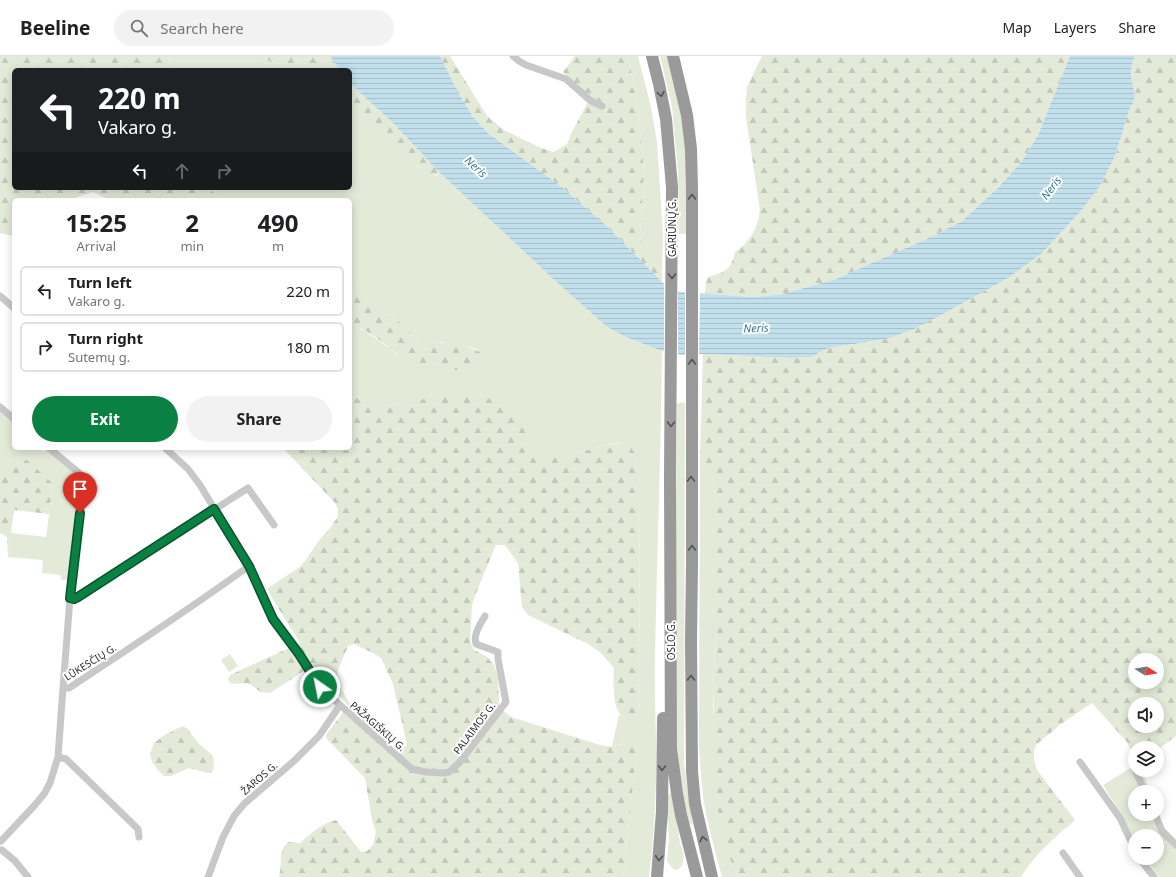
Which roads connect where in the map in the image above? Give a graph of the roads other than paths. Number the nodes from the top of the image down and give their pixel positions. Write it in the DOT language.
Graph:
graph roads {
  1 [pos="513,56"];
  2 [pos="652,56"];
  3 [pos="673,56"];
  4 [pos="680,56"];
  5 [pos="677,71"];
  6 [pos="602,106"];
  7 [pos="0,296"];
  8 [pos="12,306"];
  9 [pos="671,401"];
  10 [pos="691,401"];
  11 [pos="0,407"];
  12 [pos="12,417"];
  13 [pos="51,450"];
  14 [pos="167,450"];
  15 [pos="670,477"];
  16 [pos="214,509"];
  17 [pos="274,525"];
  18 [pos="249,566"];
  19 [pos="70,598"];
  20 [pos="485,616"];
  21 [pos="63,688"];
  22 [pos="340,705"];
  23 [pos="58,757"];
  24 [pos="1080,762"];
  25 [pos="426,772"];
  26 [pos="1158,821"];
  27 [pos="1128,835"];
  28 [pos="139,837"];
  29 [pos="1,841"];
  30 [pos="1176,845"];
  31 [pos="1,850"];
  32 [pos="1063,853"];
  33 [pos="1145,865"];
  34 [pos="28,877"];
  35 [pos="208,877"];
  36 [pos="657,877"];
  37 [pos="698,877"];
  38 [pos="712,877"];
  39 [pos="1080,877"];
  40 [pos="1154,877"];
  1 -- 6 [label="street"];
  2 -- 9 [label="highway, GARIŪNŲ G., one-way"];
  3 -- 5 [label="highway, GARIŪNŲ G."];
  4 -- 5 [label="highway"];
  10 -- 5 [label="highway, GARIŪNŲ G., one-way"];
  7 -- 8 [label="street"];
  9 -- 15 [label="highway, OSLO G., one-way"];
  38 -- 10 [label="highway, OSLO G., one-way"];
  11 -- 12 [label="street"];
  13 -- 19 [label="street"];
  14 -- 16 [label="street, PAŽAGIŠKIŲ G."];
  15 -- 36 [label="highway, one-way"];
  15 -- 37 [label="highway, OSLO G."];
  16 -- 17 [label="street"];
  16 -- 18 [label="street, PAŽAGIŠKIŲ G."];
  16 -- 19 [label="street"];
  18 -- 21 [label="street, LŪKESČIŲ G."];
  18 -- 22 [label="street, PAŽAGIŠKIŲ G."];
  19 -- 21 [label="street"];
  20 -- 25 [label="street, PALAIMOS G."];
  21 -- 23 [label="street, LŪKESČIŲ G."];
  22 -- 25 [label="street, PAŽAGIŠKIŲ G."];
  22 -- 35 [label="street, ŽAROS G."];
  23 -- 28 [label="street"];
  23 -- 29 [label="street, LŪKESČIŲ G."];
  24 -- 27 [label="street"];
  26 -- 30 [label="street"];
  29 -- 31 [label="street"];
  31 -- 34 [label="street"];
  32 -- 39 [label="street"];
  33 -- 40 [label="street"];
}
